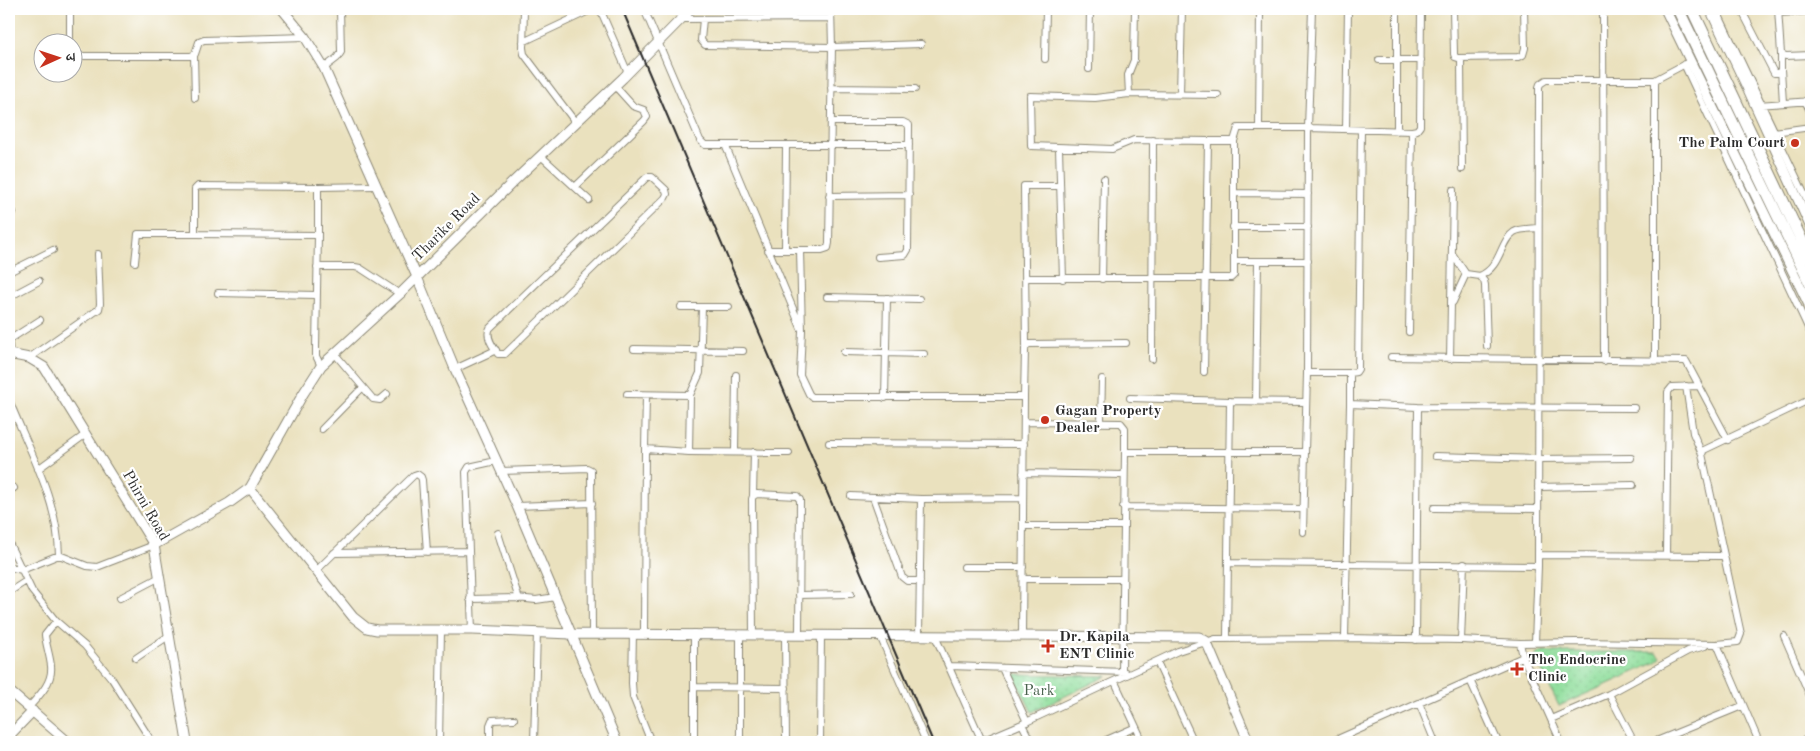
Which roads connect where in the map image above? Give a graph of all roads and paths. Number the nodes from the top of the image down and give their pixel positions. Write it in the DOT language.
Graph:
graph roads {
  1 [pos="70,9"];
  2 [pos="282,9"];
  3 [pos="340,9"];
  4 [pos="524,9"];
  5 [pos="592,9"];
  6 [pos="600,9"];
  7 [pos="644,9"];
  8 [pos="691,9"];
  9 [pos="831,9"];
  10 [pos="1046,9"];
  11 [pos="1090,9"];
  12 [pos="1134,9"];
  13 [pos="1182,9"];
  14 [pos="1260,9"];
  15 [pos="1312,9"];
  16 [pos="1348,9"];
  17 [pos="1397,9"];
  18 [pos="1421,9"];
  19 [pos="1453,9"];
  20 [pos="1524,9"];
  21 [pos="1603,9"];
  22 [pos="1665,9"];
  23 [pos="1678,9"];
  24 [pos="1692,9"];
  25 [pos="1710,9"];
  26 [pos="1716,9"];
  27 [pos="1779,11"];
  28 [pos="1811,11"];
  29 [pos="1744,15"];
  30 [pos="831,18"];
  31 [pos="681,19"];
  32 [pos="703,19"];
  33 [pos="70,32"];
  34 [pos="305,37"];
  35 [pos="523,42"];
  36 [pos="658,42"];
  37 [pos="921,44"];
  38 [pos="832,46"];
  39 [pos="1811,54"];
  40 [pos="194,55"];
  41 [pos="1781,55"];
  42 [pos="82,56"];
  43 [pos="1461,58"];
  44 [pos="1045,59"];
  45 [pos="1397,59"];
  46 [pos="1379,60"];
  47 [pos="1421,60"];
  48 [pos="1688,62"];
  49 [pos="324,68"];
  50 [pos="1089,69"];
  51 [pos="1781,70"];
  52 [pos="628,73"];
  53 [pos="1603,80"];
  54 [pos="1655,80"];
  55 [pos="615,86"];
  56 [pos="831,88"];
  57 [pos="915,89"];
  58 [pos="1129,94"];
  59 [pos="1180,94"];
  60 [pos="1218,95"];
  61 [pos="195,98"];
  62 [pos="9,101"];
  63 [pos="1808,101"];
  64 [pos="1784,103"];
  65 [pos="1758,105"];
  66 [pos="1811,113"];
  67 [pos="576,122"];
  68 [pos="831,122"];
  69 [pos="1811,127"];
  70 [pos="1259,128"];
  71 [pos="1308,128"];
  72 [pos="1346,129"];
  73 [pos="1361,130"];
  74 [pos="1397,131"];
  75 [pos="1412,131"];
  76 [pos="1774,132"];
  77 [pos="9,137"];
  78 [pos="1153,140"];
  79 [pos="1208,141"];
  80 [pos="1234,141"];
  81 [pos="909,145"];
  82 [pos="726,146"];
  83 [pos="786,146"];
  84 [pos="831,146"];
  85 [pos="1059,148"];
  86 [pos="541,156"];
  87 [pos="1462,169"];
  88 [pos="1104,179"];
  89 [pos="376,186"];
  90 [pos="1060,186"];
  91 [pos="318,187"];
  92 [pos="575,187"];
  93 [pos="1453,190"];
  94 [pos="1234,194"];
  95 [pos="1308,194"];
  96 [pos="909,195"];
  97 [pos="829,196"];
  98 [pos="589,200"];
  99 [pos="1811,208"];
  100 [pos="1234,227"];
  101 [pos="1308,227"];
  102 [pos="1538,228"];
  103 [pos="1811,228"];
  104 [pos="195,234"];
  105 [pos="318,235"];
  106 [pos="53,250"];
  107 [pos="768,250"];
  108 [pos="785,250"];
  109 [pos="800,250"];
  110 [pos="98,254"];
  111 [pos="1452,254"];
  112 [pos="878,257"];
  113 [pos="1811,260"];
  114 [pos="1234,261"];
  115 [pos="1258,261"];
  116 [pos="1308,261"];
  117 [pos="135,262"];
  118 [pos="317,267"];
  119 [pos="9,272"];
  120 [pos="1466,274"];
  121 [pos="1480,276"];
  122 [pos="418,277"];
  123 [pos="1025,278"];
  124 [pos="1152,278"];
  125 [pos="1063,279"];
  126 [pos="1102,279"];
  127 [pos="1206,279"];
  128 [pos="38,281"];
  129 [pos="1811,285"];
  130 [pos="218,294"];
  131 [pos="400,294"];
  132 [pos="316,295"];
  133 [pos="9,297"];
  134 [pos="827,297"];
  135 [pos="887,298"];
  136 [pos="919,299"];
  137 [pos="1451,305"];
  138 [pos="729,306"];
  139 [pos="681,307"];
  140 [pos="702,307"];
  141 [pos="1811,309"];
  142 [pos="40,320"];
  143 [pos="802,332"];
  144 [pos="1409,332"];
  145 [pos="1811,334"];
  146 [pos="9,341"];
  147 [pos="1126,343"];
  148 [pos="1026,345"];
  149 [pos="1487,346"];
  150 [pos="634,349"];
  151 [pos="496,350"];
  152 [pos="702,351"];
  153 [pos="743,351"];
  154 [pos="844,352"];
  155 [pos="886,353"];
  156 [pos="9,354"];
  157 [pos="335,354"];
  158 [pos="924,354"];
  159 [pos="1391,357"];
  160 [pos="29,358"];
  161 [pos="1152,359"];
  162 [pos="1450,359"];
  163 [pos="1538,359"];
  164 [pos="1604,361"];
  165 [pos="1655,361"];
  166 [pos="321,366"];
  167 [pos="455,369"];
  168 [pos="1204,372"];
  169 [pos="1307,373"];
  170 [pos="1350,373"];
  171 [pos="736,375"];
  172 [pos="1102,379"];
  173 [pos="1686,386"];
  174 [pos="1699,386"];
  175 [pos="363,387"];
  176 [pos="387,394"];
  177 [pos="627,394"];
  178 [pos="646,395"];
  179 [pos="690,395"];
  180 [pos="1024,397"];
  181 [pos="885,398"];
  182 [pos="1130,398"];
  183 [pos="1811,399"];
  184 [pos="9,400"];
  185 [pos="1230,401"];
  186 [pos="1256,402"];
  187 [pos="1306,402"];
  188 [pos="1350,404"];
  189 [pos="1418,407"];
  190 [pos="1538,408"];
  191 [pos="1634,408"];
  192 [pos="1024,422"];
  193 [pos="1102,422"];
  194 [pos="322,429"];
  195 [pos="86,434"];
  196 [pos="1728,440"];
  197 [pos="829,443"];
  198 [pos="1024,444"];
  199 [pos="645,449"];
  200 [pos="689,452"];
  201 [pos="735,452"];
  202 [pos="754,452"];
  203 [pos="1125,452"];
  204 [pos="1230,452"];
  205 [pos="1305,452"];
  206 [pos="789,453"];
  207 [pos="1702,454"];
  208 [pos="1435,456"];
  209 [pos="1631,458"];
  210 [pos="1538,459"];
  211 [pos="496,461"];
  212 [pos="38,469"];
  213 [pos="500,471"];
  214 [pos="1024,473"];
  215 [pos="1124,475"];
  216 [pos="1633,485"];
  217 [pos="1538,487"];
  218 [pos="250,488"];
  219 [pos="753,496"];
  220 [pos="851,496"];
  221 [pos="873,497"];
  222 [pos="1023,498"];
  223 [pos="921,499"];
  224 [pos="592,503"];
  225 [pos="517,506"];
  226 [pos="1123,507"];
  227 [pos="1229,508"];
  228 [pos="1434,508"];
  229 [pos="1303,509"];
  230 [pos="1538,509"];
  231 [pos="1023,526"];
  232 [pos="1123,526"];
  233 [pos="1303,532"];
  234 [pos="498,533"];
  235 [pos="9,543"];
  236 [pos="154,545"];
  237 [pos="469,551"];
  238 [pos="427,552"];
  239 [pos="334,553"];
  240 [pos="59,555"];
  241 [pos="1538,555"];
  242 [pos="1666,555"];
  243 [pos="1724,556"];
  244 [pos="1228,563"];
  245 [pos="1347,563"];
  246 [pos="1417,564"];
  247 [pos="1464,564"];
  248 [pos="1538,566"];
  249 [pos="9,567"];
  250 [pos="964,567"];
  251 [pos="1023,567"];
  252 [pos="22,570"];
  253 [pos="317,570"];
  254 [pos="160,577"];
  255 [pos="1023,579"];
  256 [pos="1123,579"];
  257 [pos="26,581"];
  258 [pos="920,581"];
  259 [pos="9,592"];
  260 [pos="851,594"];
  261 [pos="799,595"];
  262 [pos="556,597"];
  263 [pos="120,598"];
  264 [pos="470,599"];
  265 [pos="519,599"];
  266 [pos="56,621"];
  267 [pos="472,630"];
  268 [pos="440,631"];
  269 [pos="536,632"];
  270 [pos="592,633"];
  271 [pos="633,633"];
  272 [pos="644,633"];
  273 [pos="694,633"];
  274 [pos="572,634"];
  275 [pos="740,634"];
  276 [pos="753,634"];
  277 [pos="785,634"];
  278 [pos="799,634"];
  279 [pos="821,634"];
  280 [pos="170,635"];
  281 [pos="880,636"];
  282 [pos="919,636"];
  283 [pos="935,636"];
  284 [pos="1022,636"];
  285 [pos="1122,636"];
  286 [pos="1784,636"];
  287 [pos="1228,638"];
  288 [pos="1345,638"];
  289 [pos="1416,640"];
  290 [pos="1461,640"];
  291 [pos="1206,641"];
  292 [pos="1535,642"];
  293 [pos="1520,643"];
  294 [pos="1714,644"];
  295 [pos="1523,657"];
  296 [pos="136,658"];
  297 [pos="1157,662"];
  298 [pos="950,666"];
  299 [pos="1002,668"];
  300 [pos="1122,672"];
  301 [pos="1136,672"];
  302 [pos="1470,680"];
  303 [pos="1115,682"];
  304 [pos="695,687"];
  305 [pos="741,688"];
  306 [pos="786,688"];
  307 [pos="9,691"];
  308 [pos="1609,694"];
  309 [pos="1811,698"];
  310 [pos="1419,703"];
  311 [pos="1742,706"];
  312 [pos="30,709"];
  313 [pos="514,719"];
  314 [pos="1551,719"];
  315 [pos="1024,723"];
  316 [pos="1136,727"];
  317 [pos="9,736"];
  318 [pos="1811,738"];
  319 [pos="68,742"];
  320 [pos="152,742"];
  321 [pos="187,742"];
  322 [pos="439,742"];
  323 [pos="490,742"];
  324 [pos="534,742"];
  325 [pos="617,742"];
  326 [pos="651,742"];
  327 [pos="694,742"];
  328 [pos="740,742"];
  329 [pos="786,742"];
  330 [pos="820,742"];
  331 [pos="926,742"];
  332 [pos="982,742"];
  333 [pos="1031,742"];
  334 [pos="1102,742"];
  335 [pos="1143,742"];
  336 [pos="1194,742"];
  337 [pos="1249,742"];
  338 [pos="1331,742"];
  339 [pos="1435,742"];
  340 [pos="1498,742"];
  341 [pos="1561,742"];
  342 [pos="1634,742"];
  343 [pos="1654,742"];
  344 [pos="1759,742"];
  345 [pos="1800,742"];
  1 -- 33 [label="street"];
  2 -- 34 [label="street"];
  3 -- 49 [label="street"];
  4 -- 35 [label="street"];
  5 -- 35 [label="street"];
  6 -- 52 [label="street"];
  7 -- 36 [label="street"];
  8 -- 31 [label="street, Tharike Road"];
  9 -- 30 [label="street"];
  10 -- 44 [label="street"];
  11 -- 50 [label="street"];
  12 -- 58 [label="street"];
  13 -- 59 [label="street"];
  14 -- 70 [label="street"];
  15 -- 71 [label="street"];
  16 -- 72 [label="street"];
  17 -- 45 [label="street"];
  18 -- 47 [label="street"];
  19 -- 43 [label="street"];
  20 -- 43 [label="street"];
  21 -- 53 [label="street"];
  22 -- 48 [label="street"];
  23 -- 129 [label="highway"];
  24 -- 113 [label="highway"];
  25 -- 65 [label="street"];
  26 -- 65 [label="street"];
  27 -- 28 [label="street"];
  27 -- 41 [label="street"];
  29 -- 51 [label="street"];
  30 -- 32 [label="street"];
  30 -- 38 [label="street"];
  31 -- 32 [label="street"];
  31 -- 36 [label="street, Tharike Road"];
  32 -- 38 [label="street"];
  34 -- 40 [label="street"];
  34 -- 49 [label="street"];
  35 -- 67 [label="street"];
  36 -- 52 [label="street, Tharike Road"];
  36 -- 82 [label="street"];
  37 -- 38 [label="street"];
  38 -- 56 [label="street"];
  39 -- 41 [label="street"];
  40 -- 42 [label="street"];
  40 -- 61 [label="street"];
  41 -- 51 [label="street"];
  43 -- 87 [label="street"];
  45 -- 46 [label="street"];
  45 -- 47 [label="street"];
  45 -- 74 [label="street"];
  47 -- 75 [label="street"];
  48 -- 54 [label="street"];
  48 -- 141 [label="street"];
  48 -- 145 [label="street"];
  49 -- 89 [label="street"];
  51 -- 64 [label="street"];
  52 -- 55 [label="street, Tharike Road"];
  53 -- 54 [label="street"];
  53 -- 102 [label="street"];
  53 -- 164 [label="street"];
  54 -- 165 [label="street"];
  55 -- 67 [label="street, Tharike Road"];
  55 -- 92 [label="street"];
  56 -- 57 [label="street"];
  56 -- 68 [label="street"];
  58 -- 59 [label="street"];
  58 -- 85 [label="street"];
  59 -- 60 [label="street"];
  62 -- 77 [label="street"];
  63 -- 64 [label="street"];
  63 -- 66 [label="street"];
  64 -- 65 [label="street"];
  65 -- 76 [label="street"];
  65 -- 103 [label="street"];
  67 -- 86 [label="street, Tharike Road"];
  68 -- 81 [label="street"];
  68 -- 84 [label="street"];
  69 -- 76 [label="street"];
  70 -- 71 [label="street"];
  70 -- 80 [label="street"];
  71 -- 72 [label="street"];
  71 -- 95 [label="street"];
  72 -- 73 [label="street"];
  73 -- 74 [label="street"];
  73 -- 170 [label="street"];
  74 -- 75 [label="street"];
  75 -- 144 [label="street"];
  76 -- 99 [label="street"];
  78 -- 79 [label="street"];
  78 -- 85 [label="street"];
  78 -- 124 [label="street"];
  79 -- 80 [label="street"];
  79 -- 127 [label="street"];
  80 -- 94 [label="street"];
  81 -- 84 [label="street"];
  81 -- 96 [label="street"];
  82 -- 83 [label="street"];
  82 -- 107 [label="street"];
  83 -- 84 [label="street"];
  83 -- 108 [label="street"];
  84 -- 97 [label="street"];
  85 -- 90 [label="street"];
  86 -- 92 [label="street"];
  86 -- 122 [label="street, Tharike Road"];
  88 -- 126 [label="street"];
  89 -- 91 [label="street"];
  89 -- 122 [label="street"];
  90 -- 123 [label="street"];
  90 -- 125 [label="street"];
  91 -- 104 [label="street"];
  91 -- 105 [label="street"];
  92 -- 98 [label="street"];
  93 -- 111 [label="street"];
  94 -- 95 [label="street"];
  94 -- 100 [label="street"];
  95 -- 101 [label="street"];
  96 -- 97 [label="street"];
  96 -- 112 [label="street"];
  97 -- 109 [label="street"];
  100 -- 101 [label="street"];
  100 -- 114 [label="street"];
  101 -- 116 [label="street"];
  102 -- 121 [label="street"];
  102 -- 163 [label="street"];
  104 -- 105 [label="street"];
  104 -- 117 [label="street"];
  105 -- 118 [label="street"];
  106 -- 119 [label="street"];
  107 -- 108 [label="street"];
  107 -- 143 [label="street"];
  108 -- 109 [label="street"];
  109 -- 143 [label="street"];
  110 -- 160 [label="street"];
  111 -- 120 [label="street"];
  111 -- 137 [label="street"];
  114 -- 115 [label="street"];
  114 -- 127 [label="street"];
  115 -- 116 [label="street"];
  115 -- 186 [label="street"];
  116 -- 169 [label="street"];
  118 -- 131 [label="street"];
  118 -- 132 [label="street"];
  120 -- 121 [label="street"];
  120 -- 137 [label="street"];
  121 -- 149 [label="street"];
  122 -- 131 [label="street, Tharike Road"];
  122 -- 167 [label="street"];
  123 -- 125 [label="street"];
  123 -- 148 [label="street"];
  124 -- 126 [label="street"];
  124 -- 127 [label="street"];
  124 -- 161 [label="street"];
  125 -- 126 [label="street"];
  127 -- 168 [label="street"];
  128 -- 133 [label="street"];
  130 -- 132 [label="street"];
  131 -- 157 [label="street, Tharike Road"];
  132 -- 166 [label="street"];
  134 -- 135 [label="street"];
  135 -- 136 [label="street"];
  135 -- 155 [label="street"];
  137 -- 162 [label="street"];
  138 -- 140 [label="street"];
  139 -- 140 [label="street"];
  140 -- 152 [label="street"];
  142 -- 146 [label="street"];
  143 -- 181 [label="street"];
  146 -- 156 [label="street"];
  147 -- 148 [label="street"];
  148 -- 180 [label="street"];
  150 -- 152 [label="street"];
  151 -- 151 [label="street"];
  151 -- 167 [label="street"];
  152 -- 153 [label="street"];
  152 -- 179 [label="street"];
  154 -- 155 [label="street"];
  155 -- 158 [label="street"];
  155 -- 181 [label="street"];
  156 -- 160 [label="street, Phirni Road"];
  157 -- 166 [label="street, Tharike Road"];
  157 -- 175 [label="street"];
  159 -- 162 [label="street"];
  160 -- 195 [label="street, Phirni Road"];
  162 -- 163 [label="street"];
  163 -- 164 [label="street"];
  163 -- 190 [label="street"];
  164 -- 165 [label="street"];
  165 -- 174 [label="street"];
  166 -- 218 [label="street, Tharike Road"];
  167 -- 211 [label="street"];
  169 -- 170 [label="street"];
  169 -- 187 [label="street"];
  170 -- 188 [label="street"];
  171 -- 201 [label="street"];
  172 -- 193 [label="street"];
  173 -- 174 [label="street"];
  173 -- 207 [label="street"];
  173 -- 242 [label="street"];
  174 -- 196 [label="street"];
  175 -- 176 [label="street"];
  175 -- 194 [label="street"];
  177 -- 178 [label="street"];
  178 -- 179 [label="street"];
  178 -- 199 [label="street"];
  179 -- 200 [label="street"];
  180 -- 181 [label="street"];
  180 -- 192 [label="street"];
  182 -- 185 [label="street"];
  183 -- 196 [label="street"];
  184 -- 212 [label="street"];
  185 -- 186 [label="street"];
  185 -- 204 [label="street"];
  186 -- 187 [label="street"];
  187 -- 205 [label="street"];
  188 -- 189 [label="street"];
  188 -- 245 [label="street"];
  189 -- 190 [label="street"];
  189 -- 246 [label="street"];
  190 -- 191 [label="street"];
  190 -- 210 [label="street"];
  192 -- 193 [label="street"];
  192 -- 198 [label="street"];
  193 -- 203 [label="street"];
  195 -- 212 [label="street"];
  195 -- 236 [label="street, Phirni Road"];
  196 -- 207 [label="street"];
  197 -- 198 [label="street"];
  198 -- 214 [label="street"];
  199 -- 200 [label="street"];
  199 -- 272 [label="street"];
  200 -- 201 [label="street"];
  201 -- 202 [label="street"];
  202 -- 206 [label="street"];
  202 -- 219 [label="street"];
  203 -- 204 [label="street"];
  203 -- 215 [label="street"];
  204 -- 205 [label="street"];
  204 -- 227 [label="street"];
  205 -- 229 [label="street"];
  207 -- 243 [label="street"];
  208 -- 210 [label="street"];
  209 -- 210 [label="street"];
  210 -- 217 [label="street"];
  211 -- 213 [label="street"];
  211 -- 237 [label="street"];
  212 -- 240 [label="street"];
  213 -- 224 [label="street"];
  213 -- 225 [label="street"];
  214 -- 215 [label="street"];
  214 -- 222 [label="street"];
  215 -- 226 [label="street"];
  216 -- 217 [label="street"];
  217 -- 230 [label="street"];
  218 -- 236 [label="street, Tharike Road"];
  218 -- 253 [label="street"];
  219 -- 261 [label="street"];
  219 -- 276 [label="street"];
  220 -- 221 [label="street"];
  221 -- 223 [label="street"];
  221 -- 258 [label="street"];
  222 -- 223 [label="street"];
  222 -- 231 [label="street"];
  223 -- 258 [label="street"];
  224 -- 225 [label="street"];
  224 -- 270 [label="street"];
  225 -- 262 [label="street"];
  226 -- 227 [label="street"];
  226 -- 232 [label="street"];
  227 -- 229 [label="street"];
  227 -- 244 [label="street"];
  228 -- 230 [label="street"];
  229 -- 233 [label="street"];
  230 -- 241 [label="street"];
  231 -- 232 [label="street"];
  231 -- 251 [label="street"];
  232 -- 256 [label="street"];
  234 -- 265 [label="street"];
  235 -- 252 [label="street"];
  236 -- 240 [label="street"];
  236 -- 254 [label="street, Phirni Road"];
  237 -- 238 [label="street"];
  237 -- 264 [label="street"];
  238 -- 239 [label="street"];
  238 -- 239 [label="street"];
  239 -- 253 [label="street"];
  240 -- 252 [label="street"];
  241 -- 242 [label="street"];
  241 -- 248 [label="street"];
  242 -- 243 [label="street"];
  243 -- 294 [label="street"];
  244 -- 245 [label="street"];
  244 -- 287 [label="street"];
  245 -- 246 [label="street"];
  245 -- 288 [label="street"];
  246 -- 247 [label="street"];
  246 -- 289 [label="street"];
  247 -- 248 [label="street"];
  247 -- 290 [label="street"];
  248 -- 292 [label="street"];
  249 -- 252 [label="street"];
  250 -- 251 [label="street"];
  251 -- 255 [label="street"];
  252 -- 257 [label="street"];
  253 -- 268 [label="street"];
  254 -- 263 [label="street"];
  254 -- 280 [label="street, Phirni Road"];
  255 -- 256 [label="street"];
  255 -- 284 [label="street"];
  256 -- 285 [label="street"];
  257 -- 259 [label="street"];
  257 -- 266 [label="street"];
  258 -- 282 [label="street"];
  260 -- 261 [label="street"];
  261 -- 278 [label="street"];
  262 -- 265 [label="street"];
  262 -- 274 [label="street"];
  264 -- 265 [label="street"];
  264 -- 267 [label="street"];
  266 -- 312 [label="street"];
  266 -- 320 [label="street"];
  267 -- 268 [label="street"];
  267 -- 269 [label="street"];
  268 -- 322 [label="street"];
  269 -- 274 [label="street"];
  269 -- 324 [label="street"];
  270 -- 271 [label="street"];
  270 -- 274 [label="street"];
  271 -- 272 [label="street"];
  271 -- 326 [label="street"];
  272 -- 273 [label="street"];
  273 -- 275 [label="street"];
  273 -- 304 [label="street"];
  274 -- 325 [label="street"];
  275 -- 276 [label="street"];
  275 -- 305 [label="street"];
  276 -- 277 [label="street"];
  277 -- 278 [label="street"];
  277 -- 306 [label="street"];
  278 -- 279 [label="street"];
  279 -- 281 [label="street"];
  279 -- 330 [label="street"];
  280 -- 296 [label="street"];
  280 -- 321 [label="street, Phirni Road"];
  281 -- 282 [label="street"];
  281 -- 331 [label="street"];
  282 -- 283 [label="street"];
  283 -- 284 [label="street"];
  283 -- 298 [label="street"];
  284 -- 285 [label="street"];
  285 -- 291 [label="street"];
  285 -- 300 [label="street"];
  286 -- 309 [label="street"];
  287 -- 288 [label="street"];
  287 -- 291 [label="street"];
  288 -- 289 [label="street"];
  289 -- 290 [label="street"];
  290 -- 293 [label="street"];
  291 -- 297 [label="street"];
  291 -- 337 [label="street"];
  292 -- 293 [label="street"];
  292 -- 294 [label="street"];
  293 -- 295 [label="street"];
  294 -- 308 [label="street"];
  294 -- 311 [label="street"];
  295 -- 302 [label="street"];
  295 -- 314 [label="street"];
  297 -- 301 [label="street"];
  297 -- 336 [label="street"];
  298 -- 299 [label="street"];
  298 -- 332 [label="street"];
  299 -- 300 [label="street"];
  299 -- 315 [label="street"];
  300 -- 301 [label="street"];
  301 -- 303 [label="street"];
  302 -- 310 [label="street"];
  302 -- 340 [label="street"];
  303 -- 315 [label="street"];
  303 -- 316 [label="street"];
  304 -- 305 [label="street"];
  304 -- 327 [label="street"];
  305 -- 306 [label="street"];
  305 -- 328 [label="street"];
  306 -- 329 [label="street"];
  307 -- 312 [label="street"];
  308 -- 314 [label="street"];
  308 -- 342 [label="street"];
  310 -- 338 [label="street"];
  310 -- 339 [label="street"];
  311 -- 343 [label="street"];
  311 -- 344 [label="street"];
  312 -- 317 [label="street"];
  312 -- 319 [label="street"];
  313 -- 323 [label="street"];
  314 -- 341 [label="street"];
  315 -- 332 [label="street"];
  315 -- 333 [label="street"];
  316 -- 334 [label="street"];
  316 -- 335 [label="street"];
  318 -- 345 [label="street"];
}
